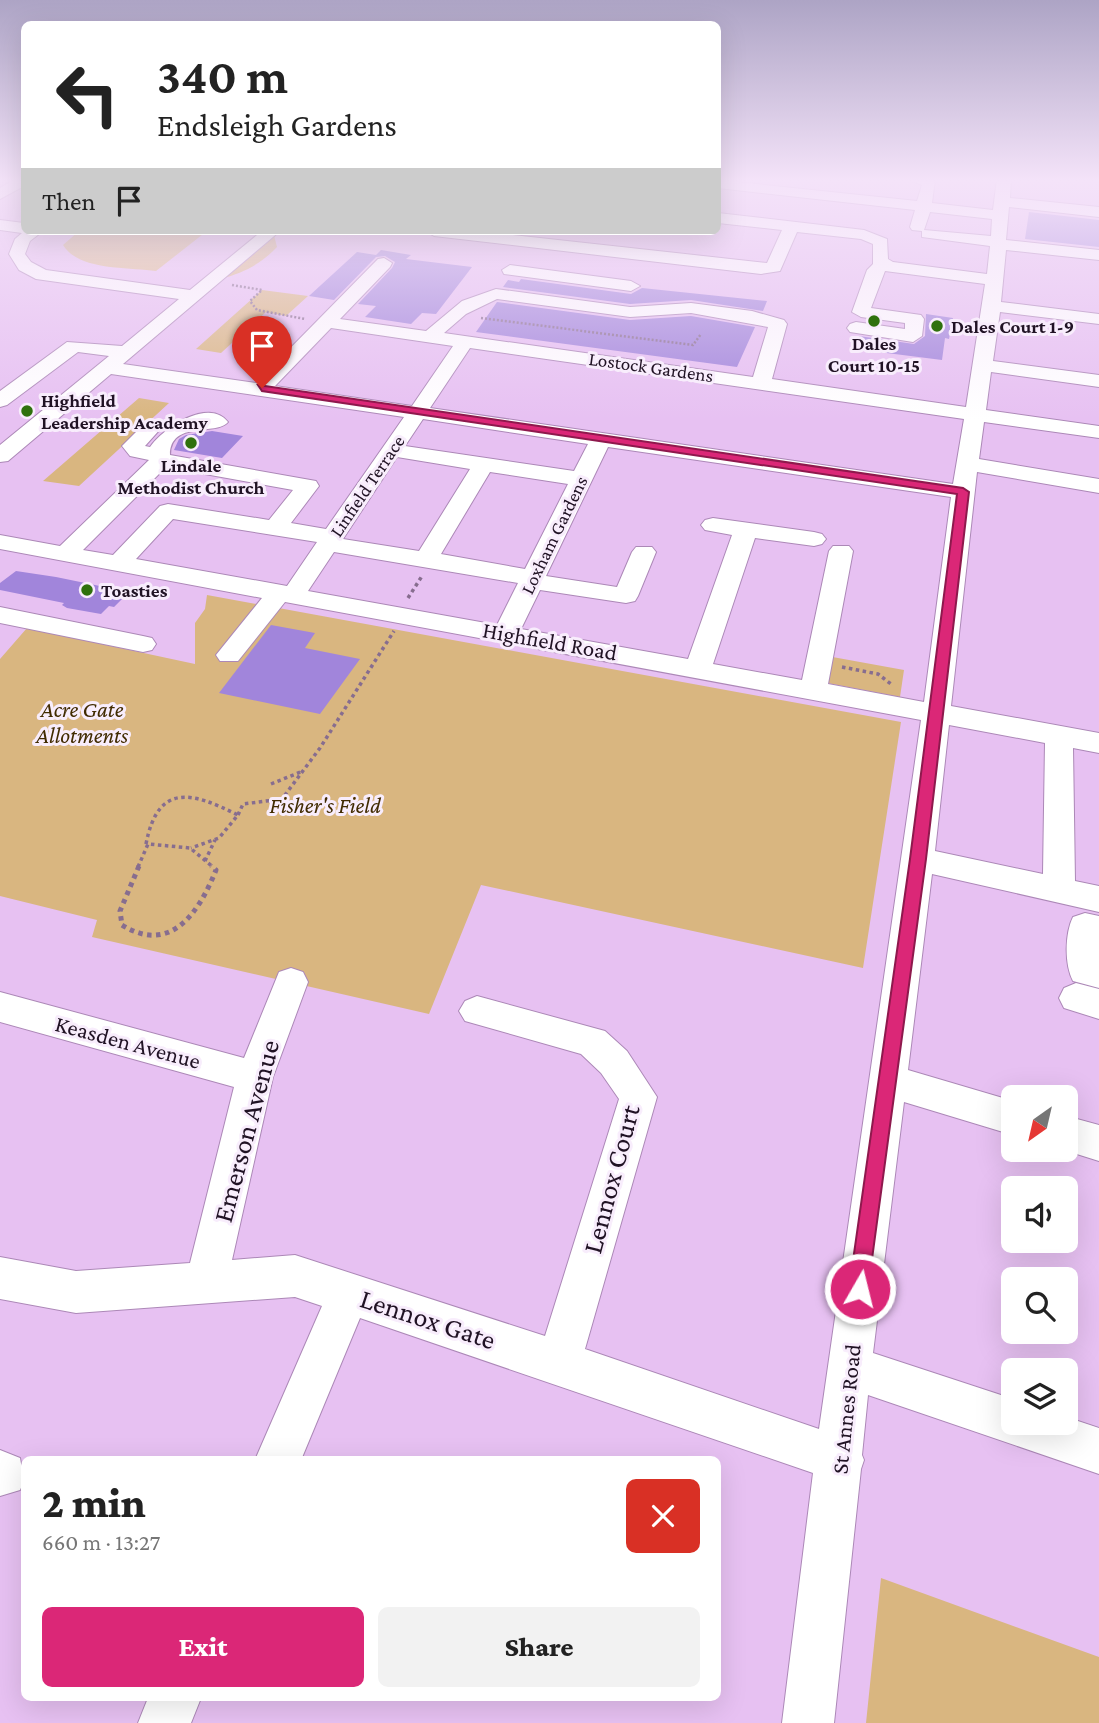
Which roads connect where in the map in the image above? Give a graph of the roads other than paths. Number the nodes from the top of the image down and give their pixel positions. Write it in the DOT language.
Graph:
graph roads {
  1 [pos="237,259"];
  2 [pos="672,259"];
  3 [pos="777,259"];
  4 [pos="879,259"];
  5 [pos="996,259"];
  6 [pos="21,262"];
  7 [pos="384,263"];
  8 [pos="884,265"];
  9 [pos="0,267"];
  10 [pos="994,279"];
  11 [pos="631,286"];
  12 [pos="508,295"];
  13 [pos="192,296"];
  14 [pos="992,306"];
  15 [pos="1099,319"];
  16 [pos="326,322"];
  17 [pos="856,328"];
  18 [pos="430,337"];
  19 [pos="465,342"];
  20 [pos="124,352"];
  21 [pos="983,365"];
  22 [pos="105,367"];
  23 [pos="1099,381"];
  24 [pos="761,382"];
  25 [pos="262,388"];
  26 [pos="0,401"];
  27 [pos="418,411"];
  28 [pos="976,414"];
  29 [pos="218,422"];
  30 [pos="153,426"];
  31 [pos="1099,432"];
  32 [pos="602,437"];
  33 [pos="391,450"];
  34 [pos="0,455"];
  35 [pos="160,458"];
  36 [pos="484,463"];
  37 [pos="968,464"];
  38 [pos="581,479"];
  39 [pos="1099,486"];
  40 [pos="963,492"];
  41 [pos="713,525"];
  42 [pos="275,528"];
  43 [pos="746,529"];
  44 [pos="814,539"];
  45 [pos="330,541"];
  46 [pos="0,542"];
  47 [pos="841,551"];
  48 [pos="644,552"];
  49 [pos="65,554"];
  50 [pos="429,560"];
  51 [pos="120,563"];
  52 [pos="532,579"];
  53 [pos="286,594"];
  54 [pos="0,615"];
  55 [pos="506,633"];
  56 [pos="143,644"];
  57 [pos="229,655"];
  58 [pos="698,668"];
  59 [pos="813,690"];
  60 [pos="935,713"];
  61 [pos="1059,736"];
  62 [pos="1099,743"];
  63 [pos="918,859"];
  64 [pos="1059,890"];
  65 [pos="1099,899"];
  66 [pos="1099,929"];
  67 [pos="291,982"];
  68 [pos="1091,992"];
  69 [pos="0,1007"];
  70 [pos="477,1011"];
  71 [pos="256,1077"];
  72 [pos="888,1081"];
  73 [pos="1001,1114"];
  74 [pos="1078,1137"];
  75 [pos="1099,1143"];
  76 [pos="0,1278"];
  77 [pos="206,1281"];
  78 [pos="349,1294"];
  79 [pos="559,1362"];
  80 [pos="849,1367"];
  81 [pos="1001,1417"];
  82 [pos="1053,1435"];
  83 [pos="1099,1451"];
  84 [pos="280,1456"];
  85 [pos="841,1460"];
  86 [pos="174,1701"];
  87 [pos="164,1723"];
  88 [pos="808,1723"];
  1 -- 13 [label="street"];
  2 -- 3 [label="street"];
  4 -- 8 [label="street"];
  5 -- 10 [label="street, St Annes Road"];
  6 -- 9 [label="street"];
  6 -- 13 [label="street"];
  7 -- 16 [label="street"];
  8 -- 10 [label="street"];
  8 -- 17 [label="street"];
  10 -- 14 [label="street, St Annes Road"];
  11 -- 12 [label="street"];
  12 -- 18 [label="street"];
  12 -- 24 [label="street"];
  13 -- 20 [label="street"];
  14 -- 15 [label="street"];
  14 -- 21 [label="street, St Annes Road"];
  16 -- 18 [label="street, Lostock Gardens"];
  16 -- 25 [label="street"];
  18 -- 19 [label="street, Lostock Gardens"];
  19 -- 24 [label="street, Lostock Gardens"];
  19 -- 27 [label="street, Linfield Terrace"];
  20 -- 22 [label="street"];
  20 -- 26 [label="street"];
  21 -- 23 [label="street"];
  21 -- 28 [label="street, St Annes Road"];
  22 -- 25 [label="street"];
  22 -- 34 [label="street"];
  24 -- 28 [label="street, Lostock Gardens"];
  25 -- 27 [label="street"];
  27 -- 32 [label="street"];
  27 -- 33 [label="street, Linfield Terrace"];
  28 -- 31 [label="street, Lostock Gardens"];
  28 -- 37 [label="street, St Annes Road"];
  29 -- 35 [label="street"];
  30 -- 35 [label="street"];
  32 -- 38 [label="street, Loxham Gardens"];
  32 -- 40 [label="street"];
  33 -- 36 [label="street"];
  33 -- 45 [label="street, Linfield Terrace"];
  35 -- 42 [label="street"];
  35 -- 49 [label="street"];
  36 -- 38 [label="street"];
  36 -- 50 [label="street"];
  37 -- 39 [label="street"];
  37 -- 40 [label="street, St Annes Road"];
  38 -- 52 [label="street, Loxham Gardens"];
  40 -- 60 [label="street, St Annes Road"];
  41 -- 43 [label="street"];
  42 -- 45 [label="street"];
  42 -- 51 [label="street"];
  43 -- 44 [label="street"];
  43 -- 58 [label="street"];
  45 -- 50 [label="street"];
  45 -- 53 [label="street, Linfield Terrace"];
  46 -- 49 [label="street, Highfield Road"];
  47 -- 59 [label="street"];
  48 -- 52 [label="street"];
  49 -- 51 [label="street, Highfield Road"];
  50 -- 52 [label="street"];
  51 -- 53 [label="street, Highfield Road"];
  52 -- 55 [label="street, Loxham Gardens"];
  53 -- 55 [label="street, Highfield Road"];
  53 -- 57 [label="street, Linfield Terrace"];
  54 -- 56 [label="street"];
  55 -- 58 [label="street, Highfield Road"];
  58 -- 59 [label="street, Highfield Road"];
  59 -- 60 [label="street, Highfield Road"];
  60 -- 61 [label="street, Highfield Road"];
  60 -- 63 [label="street, St Annes Road"];
  61 -- 62 [label="street, Highfield Road"];
  61 -- 64 [label="street"];
  63 -- 64 [label="street"];
  63 -- 72 [label="street, St Annes Road"];
  64 -- 65 [label="street"];
  66 -- 68 [label="street"];
  67 -- 71 [label="street, Emerson Avenue"];
  69 -- 71 [label="street, Keasden Avenue"];
  70 -- 79 [label="street, Lennox Court"];
  71 -- 77 [label="street, Emerson Avenue"];
  72 -- 73 [label="street"];
  72 -- 80 [label="street, St Annes Road"];
  74 -- 75 [label="street"];
  76 -- 77 [label="street, Lennox Gate"];
  77 -- 78 [label="street, Lennox Gate"];
  78 -- 79 [label="street, Lennox Gate"];
  78 -- 84 [label="street"];
  79 -- 85 [label="street, Lennox Gate"];
  80 -- 81 [label="street"];
  80 -- 85 [label="street, St Annes Road"];
  82 -- 83 [label="street"];
  85 -- 88 [label="street, St Annes Road"];
  86 -- 87 [label="street"];
}
